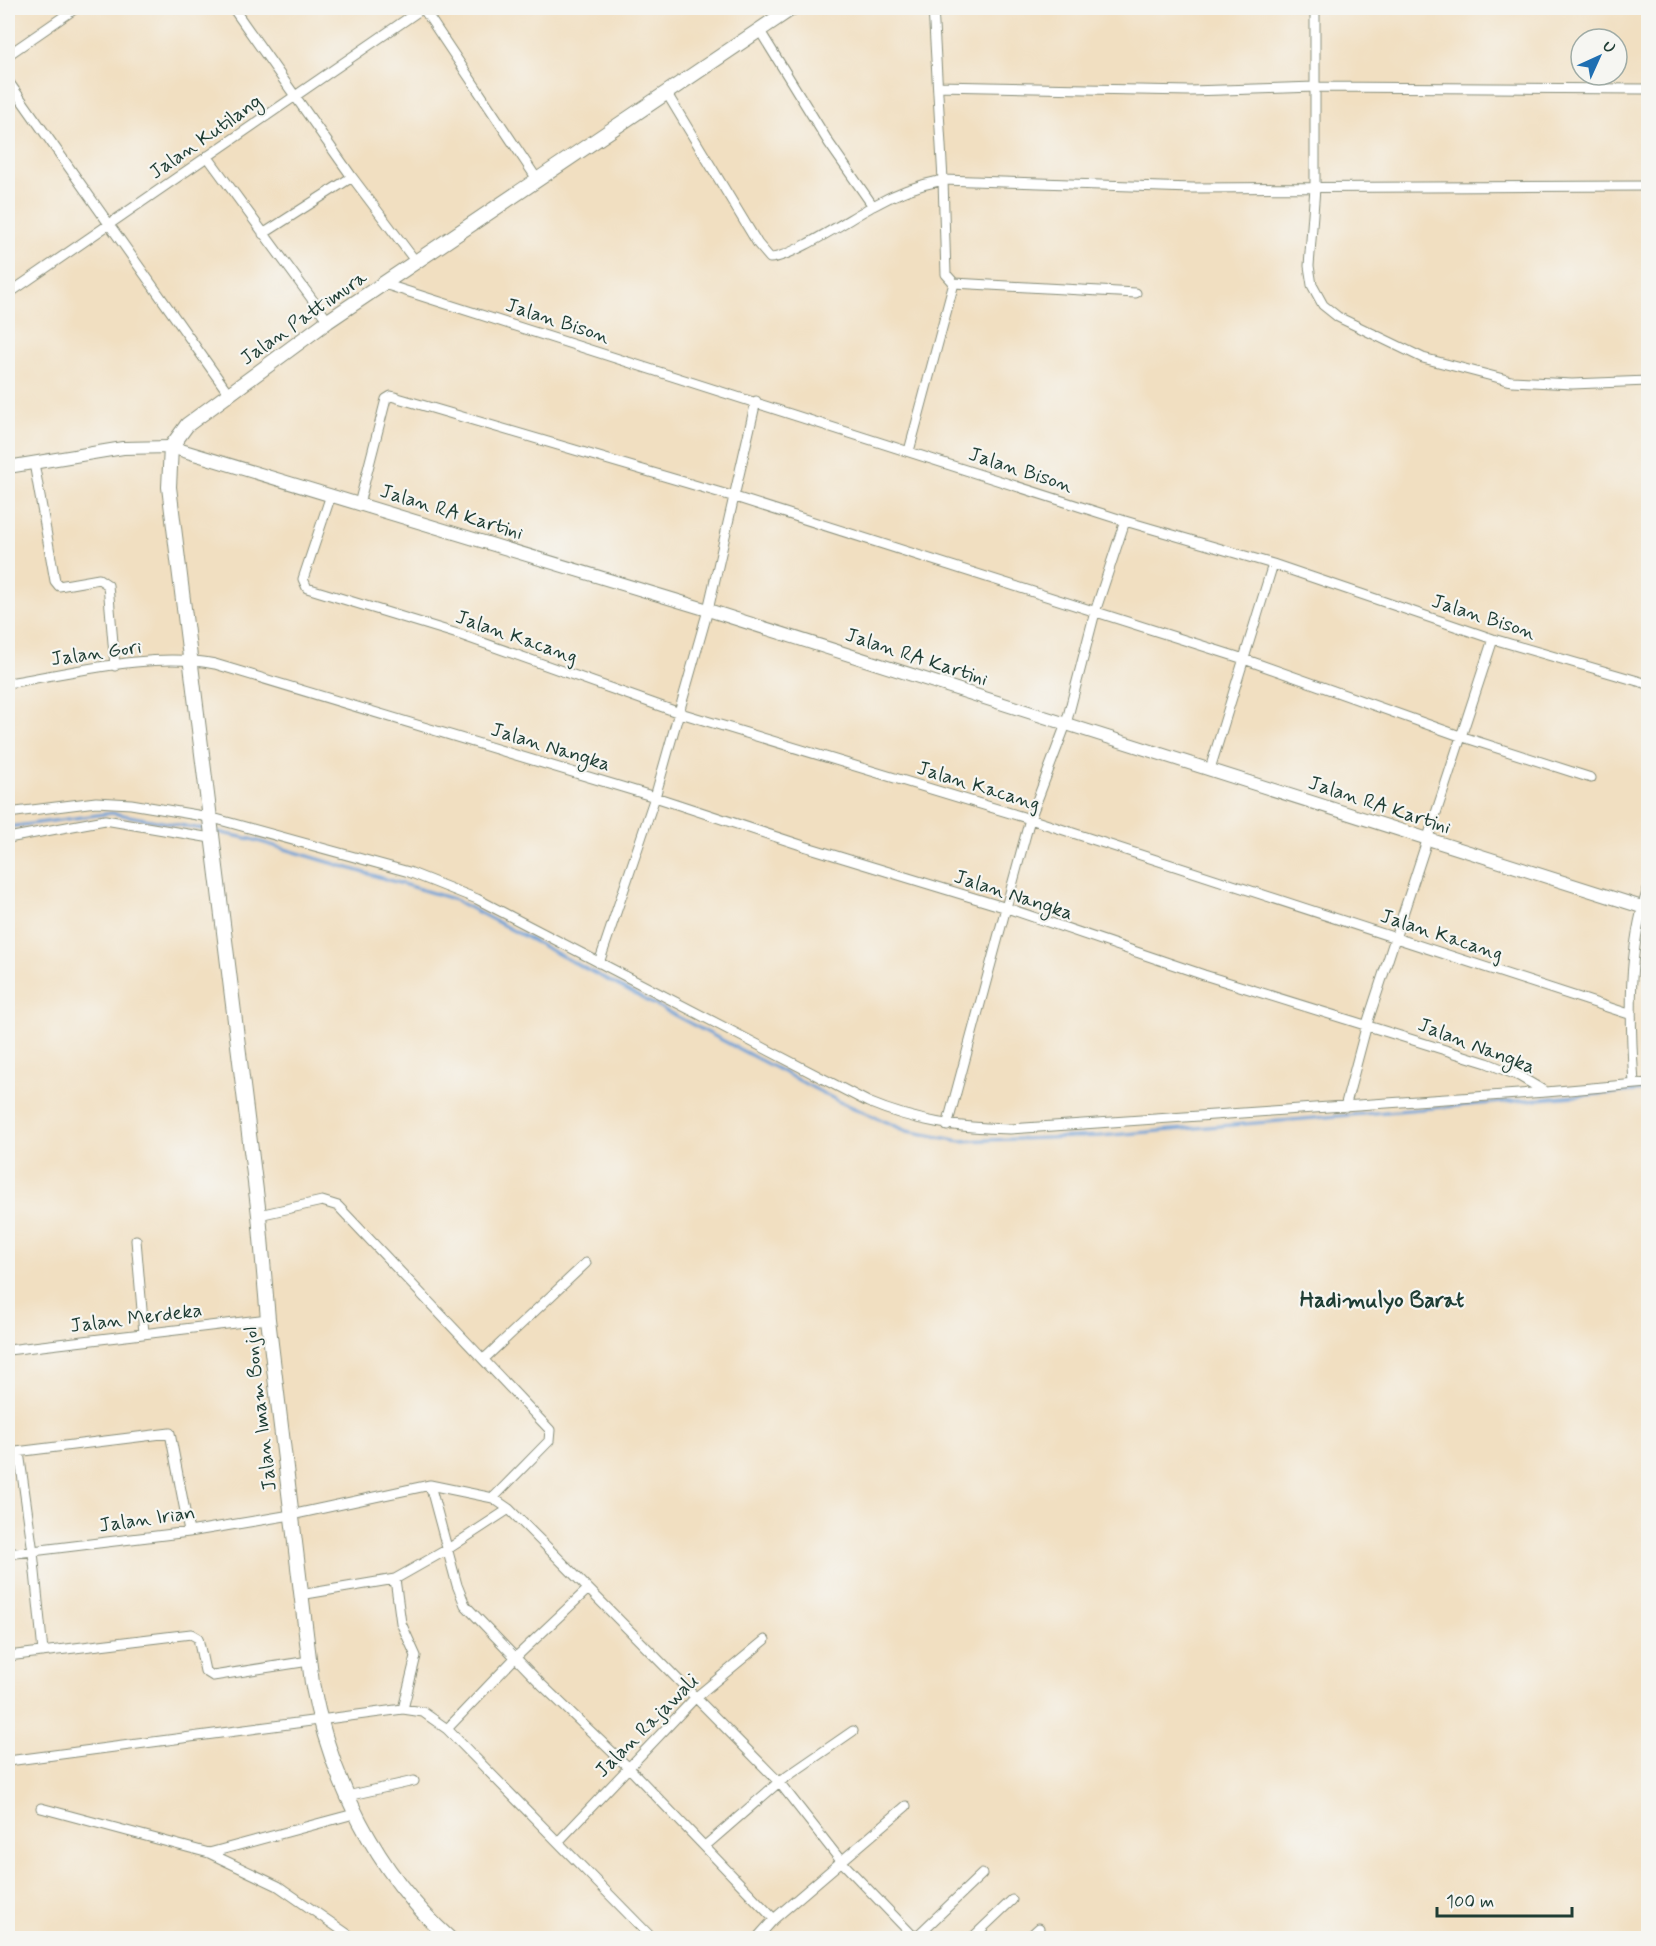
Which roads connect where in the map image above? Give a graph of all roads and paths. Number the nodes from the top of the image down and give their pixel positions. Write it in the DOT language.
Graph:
graph roads {
  1 [pos="76,8"];
  2 [pos="233,8"];
  3 [pos="423,8"];
  4 [pos="792,8"];
  5 [pos="933,8"];
  6 [pos="1315,8"];
  7 [pos="760,31"];
  8 [pos="8,55"];
  9 [pos="8,81"];
  10 [pos="938,86"];
  11 [pos="1315,87"];
  12 [pos="1648,89"];
  13 [pos="666,92"];
  14 [pos="295,94"];
  15 [pos="207,156"];
  16 [pos="352,177"];
  17 [pos="537,179"];
  18 [pos="943,180"];
  19 [pos="1648,186"];
  20 [pos="1315,188"];
  21 [pos="873,206"];
  22 [pos="110,225"];
  23 [pos="263,234"];
  24 [pos="416,262"];
  25 [pos="954,283"];
  26 [pos="384,284"];
  27 [pos="1136,293"];
  28 [pos="8,294"];
  29 [pos="328,321"];
  30 [pos="1648,381"];
  31 [pos="229,394"];
  32 [pos="756,401"];
  33 [pos="171,447"];
  34 [pos="909,451"];
  35 [pos="34,463"];
  36 [pos="8,467"];
  37 [pos="331,495"];
  38 [pos="735,497"];
  39 [pos="359,504"];
  40 [pos="1125,521"];
  41 [pos="1273,564"];
  42 [pos="708,610"];
  43 [pos="1095,612"];
  44 [pos="1493,639"];
  45 [pos="190,659"];
  46 [pos="1244,659"];
  47 [pos="115,666"];
  48 [pos="8,683"];
  49 [pos="1648,684"];
  50 [pos="677,712"];
  51 [pos="1066,724"];
  52 [pos="1460,736"];
  53 [pos="1210,769"];
  54 [pos="1591,778"];
  55 [pos="656,797"];
  56 [pos="8,813"];
  57 [pos="209,817"];
  58 [pos="1030,819"];
  59 [pos="8,838"];
  60 [pos="211,838"];
  61 [pos="1425,840"];
  62 [pos="1648,890"];
  63 [pos="1007,908"];
  64 [pos="1645,908"];
  65 [pos="1394,937"];
  66 [pos="599,963"];
  67 [pos="1629,1014"];
  68 [pos="1367,1024"];
  69 [pos="1648,1083"];
  70 [pos="1634,1084"];
  71 [pos="1546,1092"];
  72 [pos="1346,1107"];
  73 [pos="947,1126"];
  74 [pos="259,1215"];
  75 [pos="136,1240"];
  76 [pos="586,1263"];
  77 [pos="268,1319"];
  78 [pos="144,1333"];
  79 [pos="8,1350"];
  80 [pos="484,1359"];
  81 [pos="19,1452"];
  82 [pos="8,1453"];
  83 [pos="430,1485"];
  84 [pos="493,1498"];
  85 [pos="509,1509"];
  86 [pos="291,1515"];
  87 [pos="189,1532"];
  88 [pos="448,1549"];
  89 [pos="33,1551"];
  90 [pos="8,1554"];
  91 [pos="394,1579"];
  92 [pos="588,1588"];
  93 [pos="300,1595"];
  94 [pos="765,1640"];
  95 [pos="43,1652"];
  96 [pos="8,1656"];
  97 [pos="515,1658"];
  98 [pos="309,1661"];
  99 [pos="695,1698"];
  100 [pos="403,1709"];
  101 [pos="319,1720"];
  102 [pos="447,1729"];
  103 [pos="853,1731"];
  104 [pos="8,1761"];
  105 [pos="628,1768"];
  106 [pos="414,1781"];
  107 [pos="778,1782"];
  108 [pos="347,1796"];
  109 [pos="906,1806"];
  110 [pos="41,1808"];
  111 [pos="354,1814"];
  112 [pos="558,1842"];
  113 [pos="705,1846"];
  114 [pos="209,1853"];
  115 [pos="841,1861"];
  116 [pos="982,1874"];
  117 [pos="1012,1900"];
  118 [pos="774,1919"];
  119 [pos="1039,1928"];
  120 [pos="353,1938"];
  121 [pos="448,1938"];
  122 [pos="652,1938"];
  123 [pos="757,1938"];
  124 [pos="915,1938"];
  125 [pos="972,1938"];
  126 [pos="1028,1938"];
  1 -- 8 [label="street"];
  2 -- 14 [label="street"];
  3 -- 14 [label="street, Jalan Kutilang"];
  3 -- 17 [label="street"];
  4 -- 7 [label="main road, Jalan Pattimura"];
  5 -- 10 [label="street"];
  6 -- 11 [label="street"];
  7 -- 13 [label="main road, Jalan Pattimura"];
  7 -- 21 [label="street"];
  9 -- 22 [label="street"];
  10 -- 11 [label="street"];
  10 -- 18 [label="street"];
  11 -- 12 [label="street"];
  11 -- 20 [label="street"];
  13 -- 17 [label="main road, Jalan Pattimura"];
  13 -- 21 [label="street"];
  14 -- 15 [label="street, Jalan Kutilang"];
  14 -- 16 [label="street"];
  15 -- 22 [label="street, Jalan Kutilang"];
  15 -- 23 [label="street"];
  16 -- 23 [label="street"];
  16 -- 24 [label="street"];
  17 -- 24 [label="main road, Jalan Pattimura"];
  18 -- 20 [label="street"];
  18 -- 21 [label="street"];
  18 -- 25 [label="street"];
  19 -- 20 [label="street"];
  20 -- 30 [label="street"];
  22 -- 28 [label="street, Jalan Kutilang"];
  22 -- 31 [label="street"];
  23 -- 29 [label="street"];
  24 -- 26 [label="main road, Jalan Pattimura"];
  25 -- 27 [label="street"];
  25 -- 34 [label="street"];
  26 -- 29 [label="main road, Jalan Pattimura"];
  26 -- 32 [label="street, Jalan Bison"];
  29 -- 31 [label="main road, Jalan Pattimura"];
  31 -- 33 [label="main road, Jalan Pattimura"];
  32 -- 34 [label="street, Jalan Bison"];
  32 -- 38 [label="street"];
  33 -- 35 [label="main road, Jalan RA Kartini"];
  33 -- 37 [label="main road, Jalan RA Kartini"];
  33 -- 45 [label="main road"];
  34 -- 40 [label="street, Jalan Bison"];
  35 -- 36 [label="main road, Jalan RA Kartini"];
  35 -- 47 [label="street"];
  37 -- 39 [label="main road, Jalan RA Kartini"];
  37 -- 50 [label="street, Jalan Kacang"];
  38 -- 39 [label="street"];
  38 -- 42 [label="street"];
  38 -- 43 [label="street"];
  39 -- 42 [label="main road, Jalan RA Kartini"];
  40 -- 41 [label="street, Jalan Bison"];
  40 -- 43 [label="street"];
  41 -- 44 [label="street, Jalan Bison"];
  41 -- 46 [label="street"];
  42 -- 50 [label="street"];
  42 -- 51 [label="main road, Jalan RA Kartini"];
  43 -- 46 [label="street"];
  43 -- 51 [label="street"];
  44 -- 49 [label="street, Jalan Bison"];
  44 -- 52 [label="street"];
  45 -- 47 [label="street, Jalan Gori"];
  45 -- 55 [label="street, Jalan Nangka"];
  45 -- 57 [label="main road"];
  46 -- 52 [label="street"];
  46 -- 53 [label="street"];
  47 -- 48 [label="street, Jalan Gori"];
  50 -- 55 [label="street"];
  50 -- 58 [label="street, Jalan Kacang"];
  51 -- 53 [label="main road, Jalan RA Kartini"];
  51 -- 58 [label="street"];
  52 -- 54 [label="street"];
  52 -- 61 [label="street"];
  53 -- 61 [label="main road, Jalan RA Kartini"];
  55 -- 63 [label="street, Jalan Nangka"];
  55 -- 66 [label="street"];
  56 -- 57 [label="street, Jalan Nangka"];
  57 -- 60 [label="main road"];
  57 -- 66 [label="street, Jalan Nangka"];
  58 -- 63 [label="street"];
  58 -- 65 [label="street, Jalan Kacang"];
  59 -- 60 [label="street"];
  60 -- 74 [label="main road, Jalan Imam Bonjol"];
  61 -- 64 [label="main road, Jalan RA Kartini"];
  61 -- 65 [label="street"];
  62 -- 64 [label="street"];
  63 -- 68 [label="street, Jalan Nangka"];
  63 -- 73 [label="street"];
  64 -- 67 [label="street"];
  65 -- 67 [label="street, Jalan Kacang"];
  65 -- 68 [label="street"];
  66 -- 73 [label="street, Jalan Nangka"];
  67 -- 70 [label="street"];
  68 -- 71 [label="street, Jalan Nangka"];
  68 -- 72 [label="street"];
  69 -- 70 [label="street"];
  70 -- 71 [label="street"];
  71 -- 72 [label="street, Jalan Nangka"];
  72 -- 73 [label="street, Jalan Nangka"];
  74 -- 77 [label="main road, Jalan Imam Bonjol"];
  74 -- 80 [label="street"];
  75 -- 78 [label="street"];
  76 -- 80 [label="street"];
  77 -- 78 [label="street, Jalan Merdeka"];
  77 -- 86 [label="main road, Jalan Imam Bonjol"];
  78 -- 79 [label="street, Jalan Merdeka"];
  80 -- 84 [label="street"];
  81 -- 82 [label="street"];
  81 -- 87 [label="street"];
  81 -- 89 [label="street"];
  83 -- 84 [label="street"];
  83 -- 86 [label="street, Jalan Irian"];
  83 -- 88 [label="street"];
  84 -- 85 [label="street"];
  85 -- 88 [label="street"];
  85 -- 92 [label="street"];
  86 -- 87 [label="street, Jalan Irian"];
  86 -- 93 [label="main road, Jalan Imam Bonjol"];
  87 -- 89 [label="street, Jalan Irian"];
  88 -- 91 [label="street"];
  88 -- 97 [label="street"];
  89 -- 90 [label="street, Jalan Irian"];
  89 -- 95 [label="street"];
  91 -- 93 [label="street"];
  91 -- 100 [label="street"];
  92 -- 97 [label="street"];
  92 -- 99 [label="street"];
  93 -- 98 [label="main road, Jalan Imam Bonjol"];
  94 -- 99 [label="street, Jalan Rajawali"];
  95 -- 96 [label="street"];
  95 -- 98 [label="street"];
  97 -- 102 [label="street"];
  97 -- 105 [label="street"];
  98 -- 101 [label="main road, Jalan Imam Bonjol"];
  99 -- 105 [label="street, Jalan Rajawali"];
  99 -- 107 [label="street"];
  100 -- 101 [label="street"];
  100 -- 102 [label="street"];
  101 -- 104 [label="street"];
  101 -- 108 [label="main road, Jalan Imam Bonjol"];
  102 -- 112 [label="street"];
  103 -- 107 [label="street"];
  105 -- 112 [label="street, Jalan Rajawali"];
  105 -- 113 [label="street"];
  106 -- 108 [label="street"];
  107 -- 113 [label="street"];
  107 -- 115 [label="street"];
  108 -- 111 [label="main road, Jalan Imam Bonjol"];
  109 -- 115 [label="street"];
  110 -- 114 [label="street"];
  111 -- 114 [label="street"];
  111 -- 121 [label="main road, Jalan Imam Bonjol"];
  112 -- 122 [label="street"];
  113 -- 118 [label="street"];
  114 -- 120 [label="street"];
  115 -- 118 [label="street"];
  115 -- 124 [label="street"];
  116 -- 124 [label="street"];
  117 -- 125 [label="street"];
  118 -- 123 [label="street"];
  119 -- 126 [label="street"];
}
